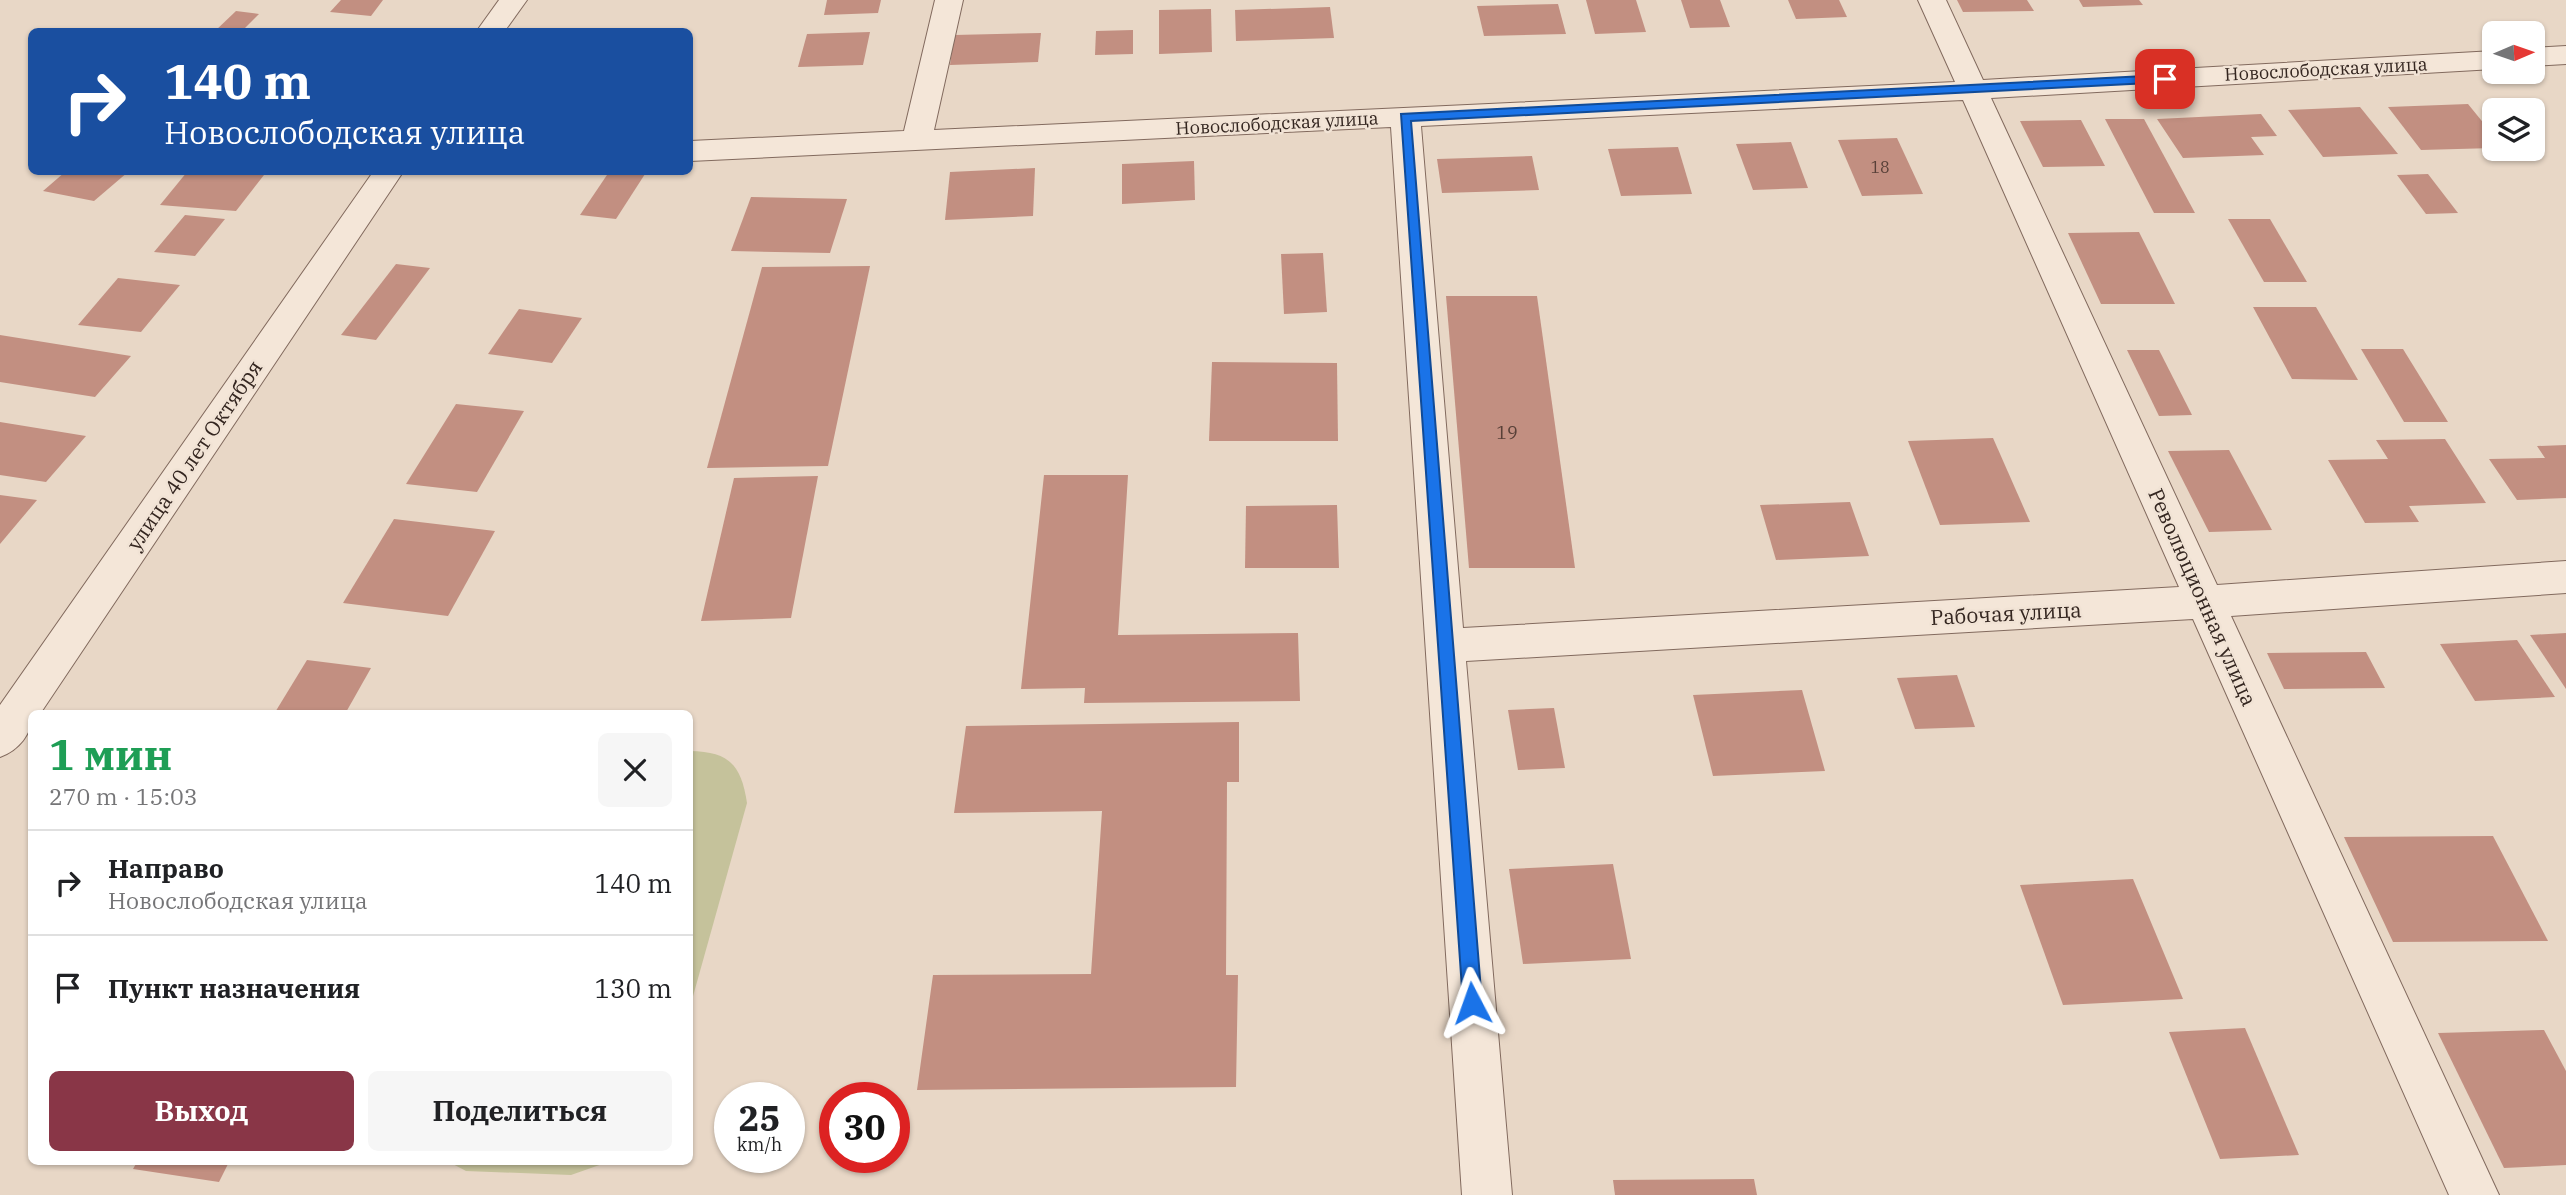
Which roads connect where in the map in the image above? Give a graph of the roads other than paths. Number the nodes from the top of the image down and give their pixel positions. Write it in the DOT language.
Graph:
graph roads {
  1 [pos="513,0"];
  2 [pos="949,0"];
  3 [pos="1931,0"];
  4 [pos="493,28"];
  5 [pos="2566,55"];
  6 [pos="2545,56"];
  7 [pos="2482,61"];
  8 [pos="1973,90"];
  9 [pos="1405,117"];
  10 [pos="917,140"];
  11 [pos="693,151"];
  12 [pos="386,175"];
  13 [pos="2566,577"];
  14 [pos="2205,602"];
  15 [pos="1445,646"];
  16 [pos="0,739"];
  17 [pos="1487,1195"];
  18 [pos="2474,1195"];
  1 -- 4 [label="street"];
  2 -- 10 [label="street"];
  3 -- 8 [label="street, Революционная улица"];
  5 -- 6 [label="street"];
  7 -- 8 [label="street, Новослободская улица"];
  8 -- 9 [label="street, Новослободская улица"];
  8 -- 14 [label="street, Революционная улица"];
  9 -- 10 [label="street, Новослободская улица"];
  9 -- 15 [label="street"];
  10 -- 11 [label="street, Новослободская улица"];
  12 -- 16 [label="street, улица 40 лет Октября"];
  13 -- 14 [label="street, Рабочая улица"];
  14 -- 15 [label="street, Рабочая улица"];
  14 -- 18 [label="street, Революционная улица"];
  15 -- 17 [label="street"];
}
